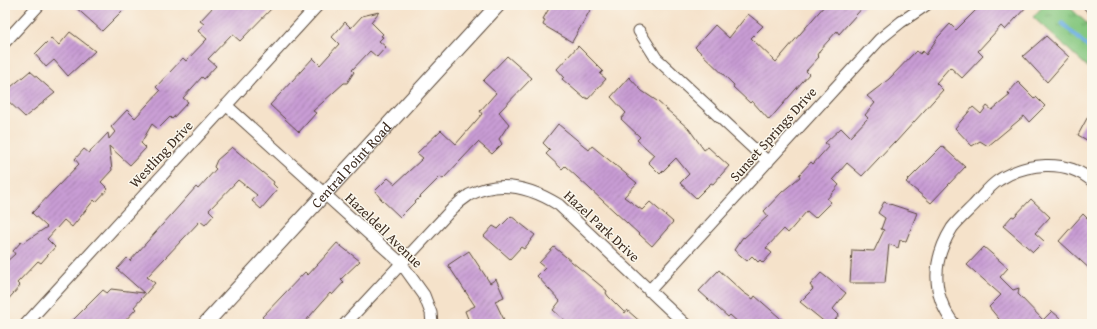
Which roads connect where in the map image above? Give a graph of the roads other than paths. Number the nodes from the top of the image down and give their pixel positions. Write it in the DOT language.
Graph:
graph roads {
  1 [pos="39,5"];
  2 [pos="318,5"];
  3 [pos="498,5"];
  4 [pos="926,5"];
  5 [pos="1089,5"];
  6 [pos="1092,8"];
  7 [pos="639,31"];
  8 [pos="5,42"];
  9 [pos="226,105"];
  10 [pos="768,162"];
  11 [pos="1092,181"];
  12 [pos="325,193"];
  13 [pos="401,263"];
  14 [pos="649,291"];
  15 [pos="26,324"];
  16 [pos="205,324"];
  17 [pos="345,324"];
  18 [pos="432,324"];
  19 [pos="685,324"];
  20 [pos="954,324"];
  1 -- 8 [label="street"];
  2 -- 9 [label="street, Westling Drive"];
  3 -- 12 [label="street, Central Point Road"];
  4 -- 10 [label="street, Sunset Springs Drive"];
  5 -- 6 [label="street"];
  7 -- 10 [label="street"];
  9 -- 12 [label="street, Hazeldell Avenue"];
  9 -- 15 [label="street, Westling Drive"];
  10 -- 14 [label="street, Sunset Springs Drive"];
  11 -- 20 [label="street"];
  12 -- 13 [label="street, Hazeldell Avenue"];
  12 -- 16 [label="street, Central Point Road"];
  13 -- 14 [label="street, Hazel Park Drive"];
  13 -- 17 [label="street, Hazel Park Drive"];
  13 -- 18 [label="street, Hazeldell Avenue"];
  14 -- 19 [label="street, Hazel Park Drive"];
}
